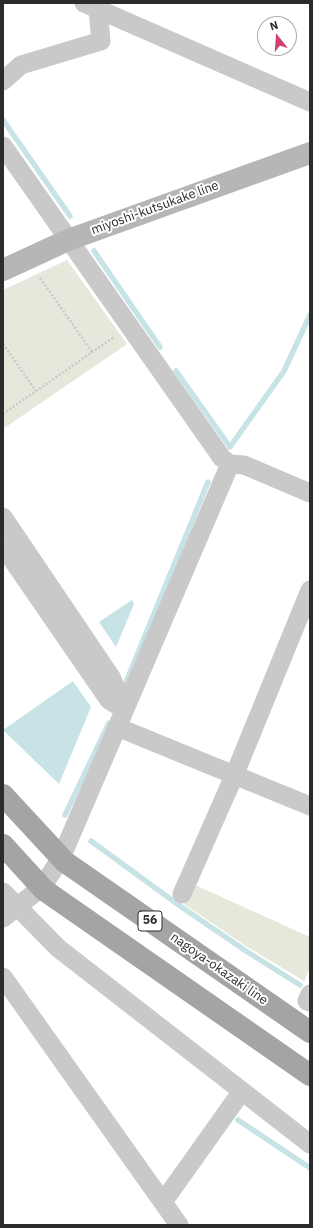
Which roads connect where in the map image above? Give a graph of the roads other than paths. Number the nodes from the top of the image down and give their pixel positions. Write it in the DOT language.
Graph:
graph roads {
  1 [pos="91,6"];
  2 [pos="3,81"];
  3 [pos="310,102"];
  4 [pos="3,146"];
  5 [pos="310,153"];
  6 [pos="68,240"];
  7 [pos="3,270"];
  8 [pos="230,464"];
  9 [pos="310,493"];
  10 [pos="3,517"];
  11 [pos="3,546"];
  12 [pos="310,590"];
  13 [pos="127,702"];
  14 [pos="117,726"];
  15 [pos="234,776"];
  16 [pos="3,795"];
  17 [pos="310,806"];
  18 [pos="3,845"];
  19 [pos="61,858"];
  20 [pos="42,887"];
  21 [pos="3,892"];
  22 [pos="182,894"];
  23 [pos="10,913"];
  24 [pos="3,977"];
  25 [pos="310,994"];
  26 [pos="310,1002"];
  27 [pos="310,1032"];
  28 [pos="310,1075"];
  29 [pos="242,1091"];
  30 [pos="310,1144"];
  31 [pos="163,1202"];
  32 [pos="178,1225"];
  1 -- 2 [label="street"];
  1 -- 3 [label="street"];
  4 -- 6 [label="street"];
  5 -- 6 [label="main road, miyoshi-kutsukake line"];
  6 -- 7 [label="main road, miyoshi-kutsukake line"];
  6 -- 8 [label="street"];
  8 -- 9 [label="street"];
  8 -- 13 [label="street"];
  10 -- 13 [label="street"];
  11 -- 13 [label="street"];
  12 -- 15 [label="street"];
  13 -- 14 [label="street"];
  14 -- 15 [label="street"];
  14 -- 19 [label="street"];
  15 -- 17 [label="street"];
  15 -- 22 [label="street"];
  16 -- 19 [label="main road, nagoya-okazaki line / 56"];
  18 -- 20 [label="main road"];
  19 -- 20 [label="street"];
  19 -- 27 [label="main road, nagoya-okazaki line / 56"];
  20 -- 23 [label="street"];
  20 -- 28 [label="main road"];
  21 -- 23 [label="street"];
  23 -- 29 [label="street"];
  24 -- 31 [label="street"];
  25 -- 26 [label="street"];
  29 -- 30 [label="street"];
  29 -- 31 [label="street"];
  31 -- 32 [label="street"];
}
